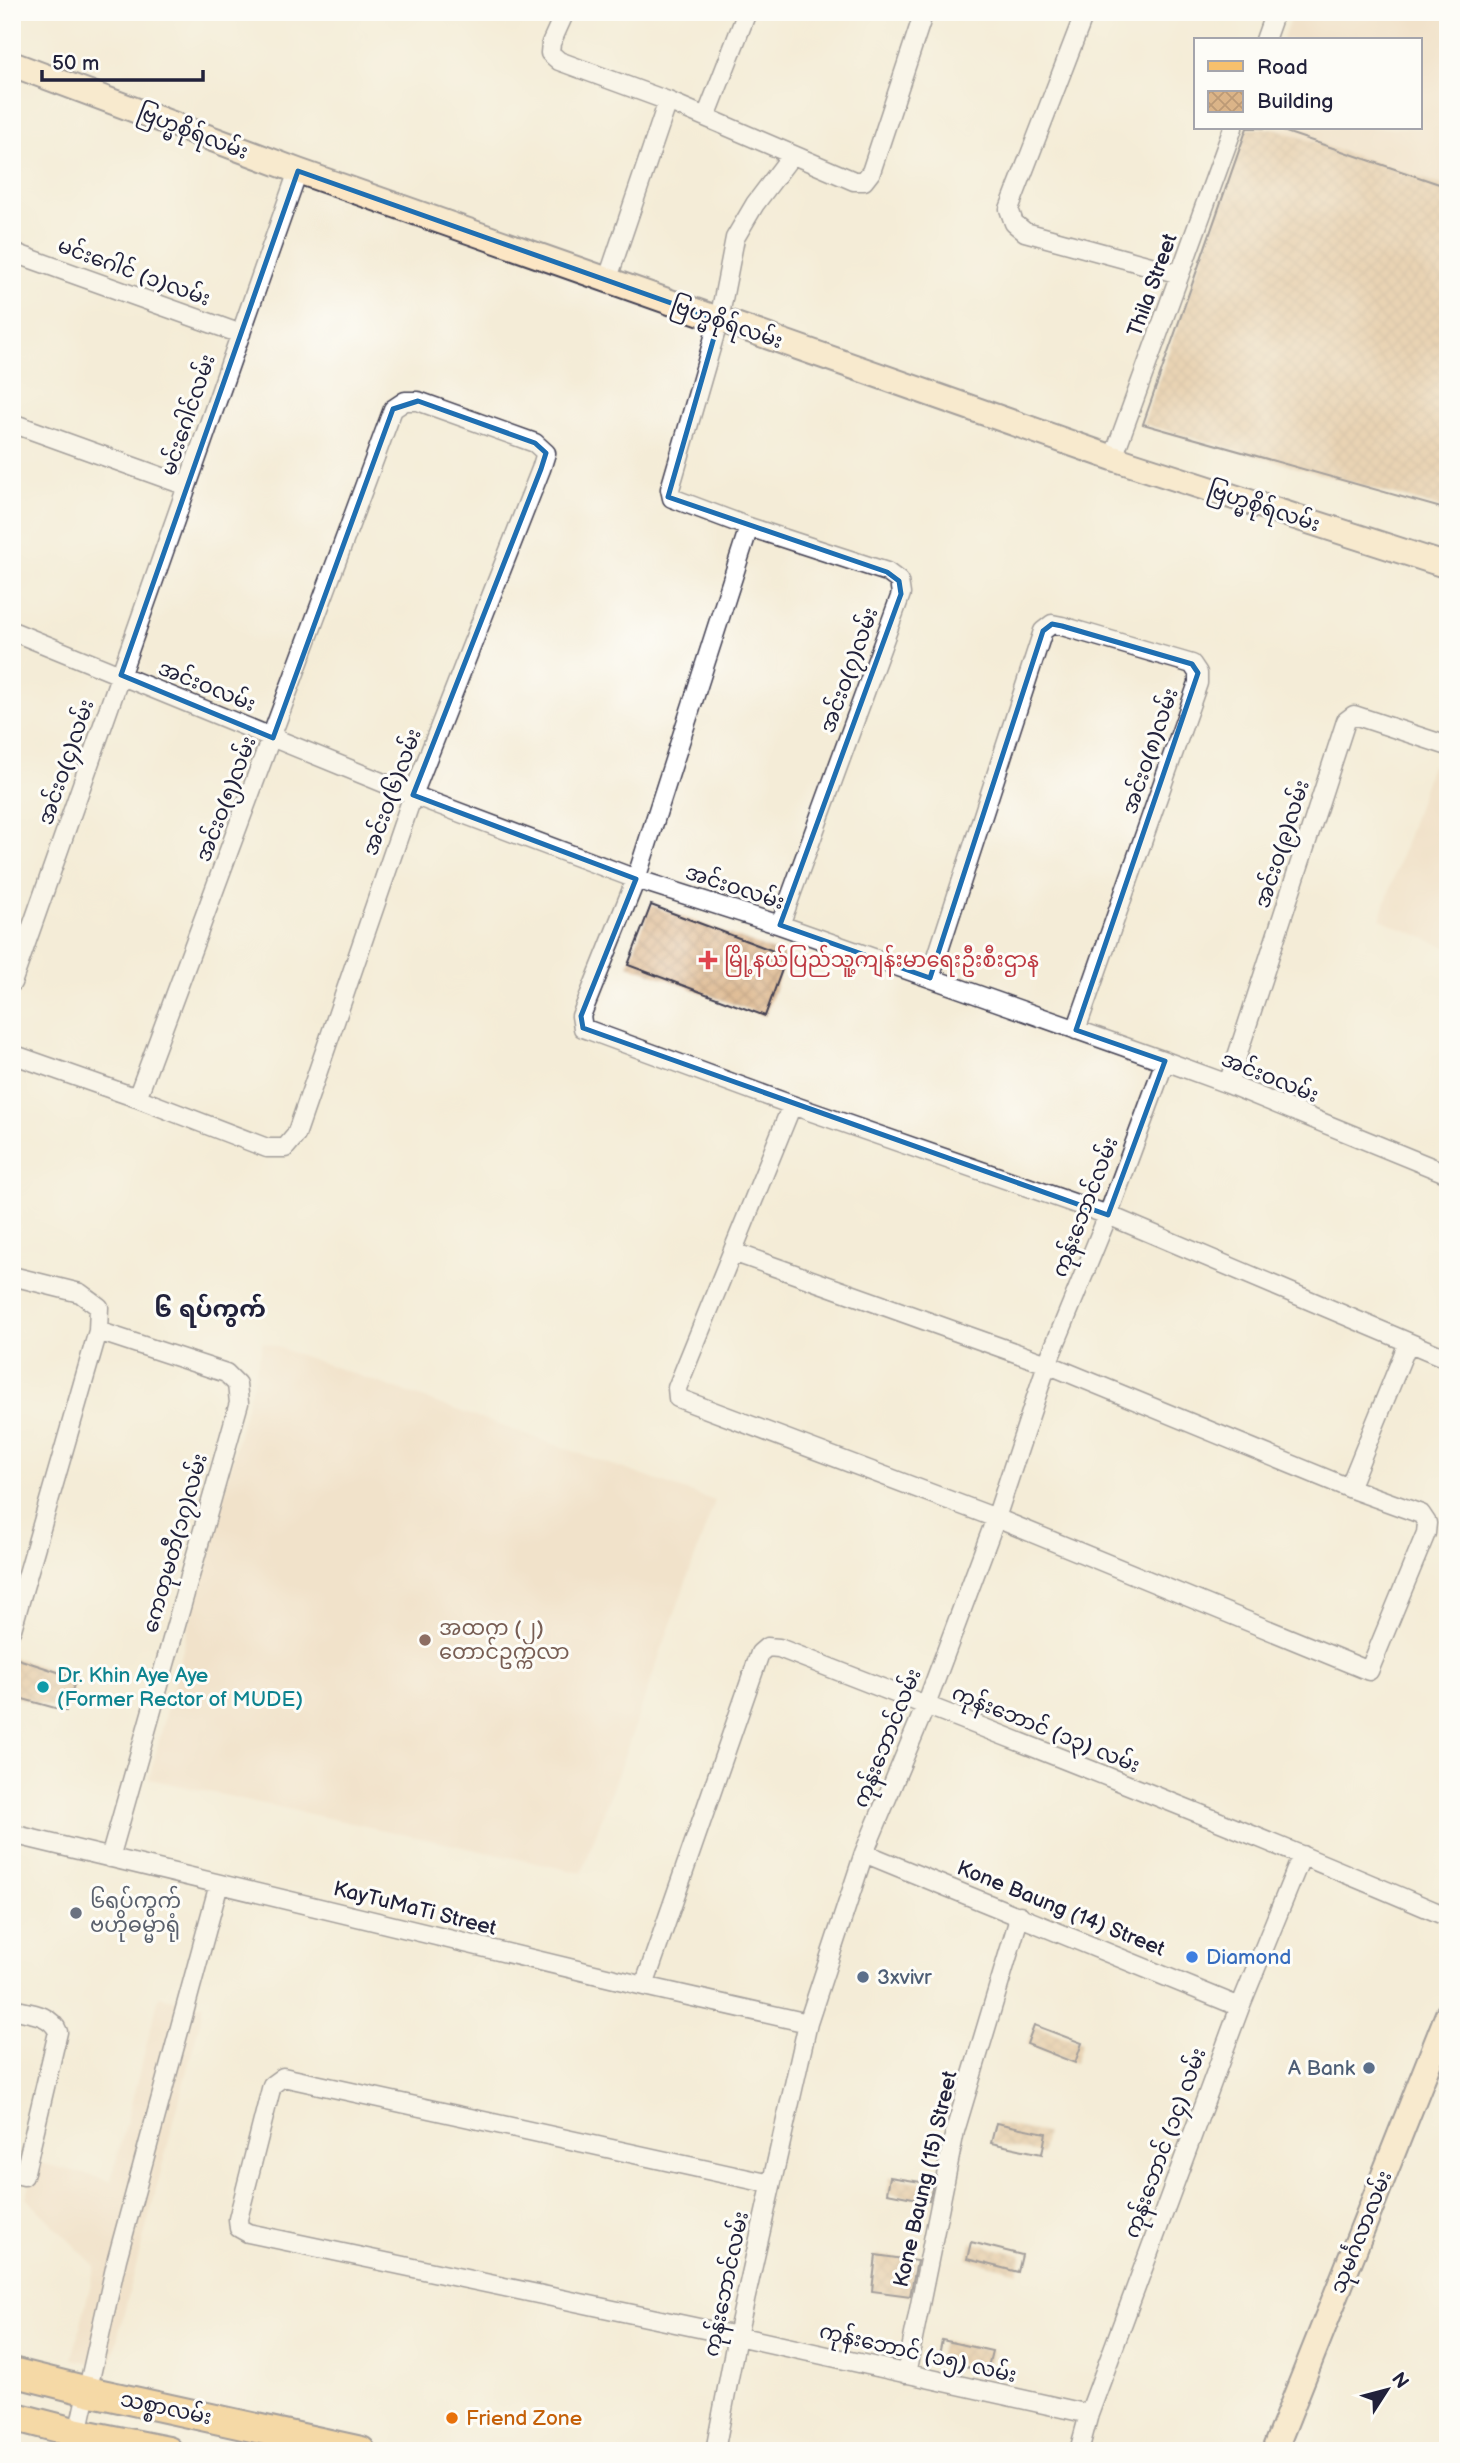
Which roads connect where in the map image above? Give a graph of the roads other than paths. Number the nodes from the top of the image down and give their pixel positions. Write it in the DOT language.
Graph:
graph roads {
  1 [pos="565,12"];
  2 [pos="747,12"];
  3 [pos="924,12"];
  4 [pos="1085,12"];
  5 [pos="1275,12"];
  6 [pos="1266,38"];
  7 [pos="12,64"];
  8 [pos="668,101"];
  9 [pos="706,117"];
  10 [pos="1232,130"];
  11 [pos="792,155"];
  12 [pos="299,171"];
  13 [pos="12,252"];
  14 [pos="1180,274"];
  15 [pos="607,281"];
  16 [pos="719,320"];
  17 [pos="241,334"];
  18 [pos="12,423"];
  19 [pos="546,453"];
  20 [pos="1113,458"];
  21 [pos="187,486"];
  22 [pos="749,527"];
  23 [pos="1448,566"];
  24 [pos="12,631"];
  25 [pos="121,675"];
  26 [pos="273,738"];
  27 [pos="1448,746"];
  28 [pos="413,795"];
  29 [pos="636,879"];
  30 [pos="779,925"];
  31 [pos="930,978"];
  32 [pos="12,983"];
  33 [pos="1076,1030"];
  34 [pos="12,1054"];
  35 [pos="1165,1061"];
  36 [pos="1228,1084"];
  37 [pos="137,1098"];
  38 [pos="792,1105"];
  39 [pos="1448,1174"];
  40 [pos="1108,1215"];
  41 [pos="733,1252"];
  42 [pos="12,1276"];
  43 [pos="98,1331"];
  44 [pos="1408,1343"];
  45 [pos="1448,1359"];
  46 [pos="1047,1364"];
  47 [pos="1349,1488"];
  48 [pos="996,1518"];
  49 [pos="12,1629"];
  50 [pos="926,1705"];
  51 [pos="14,1841"];
  52 [pos="864,1853"];
  53 [pos="1302,1854"];
  54 [pos="110,1858"];
  55 [pos="219,1884"];
  56 [pos="1020,1915"];
  57 [pos="1448,1917"];
  58 [pos="644,1986"];
  59 [pos="1240,2007"];
  60 [pos="12,2009"];
  61 [pos="1448,2014"];
  62 [pos="808,2023"];
  63 [pos="18,2174"];
  64 [pos="771,2183"];
  65 [pos="737,2336"];
  66 [pos="12,2372"];
  67 [pos="906,2374"];
  68 [pos="88,2391"];
  69 [pos="1089,2414"];
  70 [pos="12,2416"];
  71 [pos="78,2432"];
  72 [pos="106,2444"];
  73 [pos="168,2451"];
  74 [pos="361,2451"];
  75 [pos="715,2451"];
  76 [pos="1079,2451"];
  77 [pos="1274,2451"];
  1 -- 8 [label="street"];
  2 -- 9 [label="street"];
  3 -- 11 [label="street"];
  4 -- 14 [label="street"];
  5 -- 6 [label="street"];
  7 -- 12 [label="main road, ဗြဟ္မစိုရ်လမ်း"];
  8 -- 9 [label="street"];
  8 -- 15 [label="street"];
  9 -- 11 [label="street"];
  10 -- 14 [label="street, Thila Street"];
  11 -- 16 [label="street"];
  12 -- 15 [label="main road, ဗြဟ္မစိုရ်လမ်း"];
  12 -- 17 [label="street, မင်းဂေါင်လမ်း"];
  13 -- 17 [label="street, မင်းဂေါင် (၁)လမ်း"];
  14 -- 20 [label="street, Thila Street"];
  15 -- 16 [label="main road, ဗြဟ္မစိုရ်လမ်း"];
  16 -- 20 [label="main road, ဗြဟ္မစိုရ်လမ်း"];
  16 -- 22 [label="street, အင်းဝ(၇)လမ်း"];
  17 -- 21 [label="street, မင်းဂေါင်လမ်း"];
  18 -- 21 [label="street"];
  19 -- 26 [label="street, အင်းဝ(၅)လမ်း"];
  19 -- 28 [label="street, အင်းဝ(၆)လမ်း"];
  20 -- 23 [label="main road, ဗြဟ္မစိုရ်လမ်း"];
  21 -- 25 [label="street, မင်းဂေါင်လမ်း"];
  22 -- 29 [label="street"];
  22 -- 30 [label="street, အင်းဝ(၇)လမ်း"];
  24 -- 25 [label="street, အင်းဝလမ်း"];
  25 -- 26 [label="street, အင်းဝလမ်း"];
  25 -- 32 [label="street, အင်းဝ(၄)လမ်း"];
  26 -- 28 [label="street, အင်းဝလမ်း"];
  26 -- 37 [label="street, အင်းဝ(၅)လမ်း"];
  27 -- 36 [label="street, အင်းဝ(၉)လမ်း"];
  28 -- 29 [label="street, အင်းဝလမ်း"];
  28 -- 37 [label="street, အင်းဝ(၆)လမ်း"];
  29 -- 30 [label="street, အင်းဝလမ်း"];
  29 -- 38 [label="street"];
  30 -- 31 [label="street, အင်းဝလမ်း"];
  31 -- 33 [label="street, အင်းဝလမ်း"];
  31 -- 33 [label="street, အင်းဝ(၈)လမ်း"];
  33 -- 35 [label="street, အင်းဝလမ်း"];
  34 -- 37 [label="street"];
  35 -- 36 [label="street, အင်းဝလမ်း"];
  35 -- 40 [label="street, ကုန်းဘောင်လမ်း"];
  36 -- 39 [label="street, အင်းဝလမ်း"];
  38 -- 40 [label="street"];
  38 -- 41 [label="street"];
  40 -- 44 [label="street"];
  40 -- 46 [label="street, ကုန်းဘောင်လမ်း"];
  41 -- 46 [label="street"];
  41 -- 48 [label="street"];
  42 -- 43 [label="street"];
  43 -- 49 [label="street"];
  43 -- 54 [label="street, ကေတုမတီ(၁၇)လမ်း"];
  44 -- 45 [label="street"];
  44 -- 47 [label="street"];
  46 -- 47 [label="street"];
  46 -- 48 [label="street, ကုန်းဘောင်လမ်း"];
  47 -- 48 [label="street"];
  48 -- 50 [label="street, ကုန်းဘောင်လမ်း"];
  50 -- 52 [label="street, ကုန်းဘောင်လမ်း"];
  50 -- 53 [label="street, ကုန်းဘောင် (၁၃) လမ်း"];
  50 -- 58 [label="street, ကုန်းဘောင် (၁၃) လမ်း"];
  51 -- 54 [label="street, KayTuMaTi Street"];
  52 -- 56 [label="street, Kone Baung (14) Street"];
  52 -- 62 [label="street, ကုန်းဘောင်လမ်း"];
  53 -- 57 [label="street, ကုန်းဘောင် (၁၃) လမ်း"];
  53 -- 59 [label="street, ကုန်းဘောင် (၁၄) လမ်း"];
  54 -- 55 [label="street, KayTuMaTi Street"];
  55 -- 58 [label="street, KayTuMaTi Street"];
  55 -- 68 [label="street"];
  56 -- 59 [label="street, Kone Baung (14) Street"];
  56 -- 67 [label="street, Kone Baung (15) Street"];
  58 -- 62 [label="street, KayTuMaTi Street"];
  59 -- 69 [label="street, ကုန်းဘောင် (၁၄) လမ်း"];
  60 -- 63 [label="street"];
  61 -- 77 [label="main road, သုမင်္ဂလာလမ်း"];
  62 -- 64 [label="street, ကုန်းဘောင်လမ်း"];
  64 -- 65 [label="street, ကုန်းဘောင်လမ်း"];
  64 -- 65 [label="street, ကုန်းဘောင် (၁၅) လမ်း"];
  65 -- 67 [label="street, ကုန်းဘောင် (၁၅) လမ်း"];
  65 -- 75 [label="street, ကုန်းဘောင်လမ်း"];
  66 -- 68 [label="main road, သစ္စာလမ်း"];
  67 -- 69 [label="street, ကုန်းဘောင် (၁၅) လမ်း"];
  68 -- 71 [label="street"];
  68 -- 74 [label="main road, သစ္စာလမ်း"];
  69 -- 76 [label="street, ကုန်းဘောင် (၁၄) လမ်း"];
  70 -- 71 [label="main road, သစ္စာလမ်း"];
  71 -- 72 [label="main road, သစ္စာလမ်း"];
  72 -- 73 [label="main road, သစ္စာလမ်း"];
}
